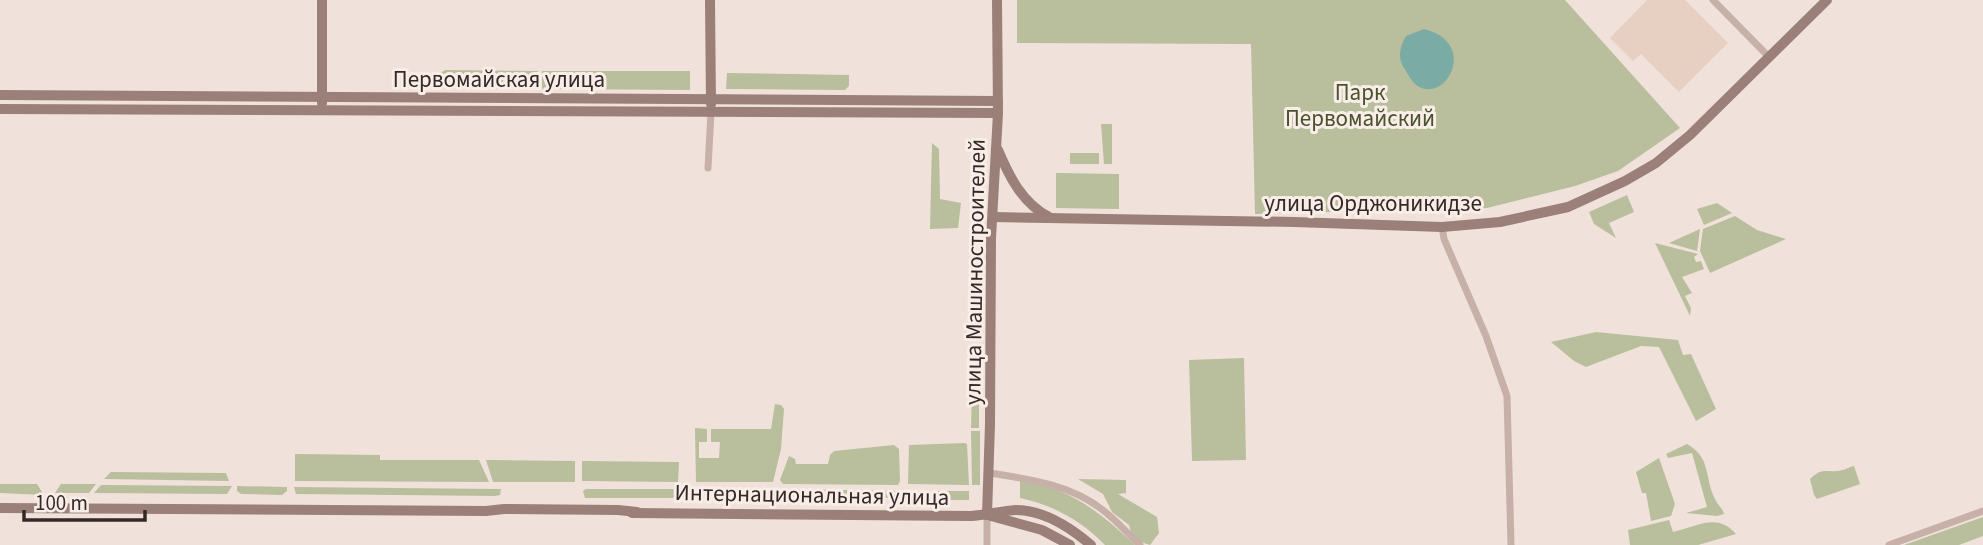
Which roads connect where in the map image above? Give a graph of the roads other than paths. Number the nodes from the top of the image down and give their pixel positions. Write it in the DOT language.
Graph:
graph roads {
  1 [pos="322,0"];
  2 [pos="710,0"];
  3 [pos="997,0"];
  4 [pos="1713,0"];
  5 [pos="1827,0"];
  6 [pos="1769,57"];
  7 [pos="0,95"];
  8 [pos="322,97"];
  9 [pos="710,99"];
  10 [pos="998,101"];
  11 [pos="0,108"];
  12 [pos="322,110"];
  13 [pos="711,112"];
  14 [pos="998,113"];
  15 [pos="997,148"];
  16 [pos="708,168"];
  17 [pos="993,217"];
  18 [pos="1052,219"];
  19 [pos="1442,227"];
  20 [pos="990,472"];
  21 [pos="0,508"];
  22 [pos="1983,511"];
  23 [pos="987,515"];
  24 [pos="987,545"];
  25 [pos="1070,545"];
  26 [pos="1091,545"];
  27 [pos="1140,545"];
  28 [pos="1511,545"];
  29 [pos="1889,545"];
  1 -- 8 [label="main road"];
  2 -- 9 [label="main road"];
  3 -- 10 [label="main road, улица Машиностроителей"];
  4 -- 6 [label="street"];
  5 -- 6 [label="main road, улица Орджоникидзе"];
  6 -- 19 [label="main road, улица Орджоникидзе"];
  7 -- 8 [label="main road, Первомайская улица"];
  8 -- 9 [label="main road, Первомайская улица"];
  8 -- 12 [label="main road"];
  9 -- 10 [label="main road, Первомайская улица"];
  9 -- 13 [label="main road"];
  10 -- 14 [label="main road, улица Машиностроителей"];
  11 -- 12 [label="main road, Первомайская улица"];
  12 -- 13 [label="main road, Первомайская улица"];
  13 -- 14 [label="main road, Первомайская улица"];
  13 -- 16 [label="street"];
  14 -- 15 [label="main road, улица Машиностроителей"];
  15 -- 17 [label="main road, улица Машиностроителей"];
  15 -- 18 [label="main road"];
  17 -- 18 [label="main road, улица Орджоникидзе"];
  17 -- 20 [label="main road, улица Машиностроителей"];
  18 -- 19 [label="main road, улица Орджоникидзе"];
  19 -- 28 [label="street"];
  20 -- 23 [label="main road, улица Машиностроителей"];
  20 -- 27 [label="street"];
  21 -- 23 [label="main road, Интернациональная улица"];
  22 -- 29 [label="street"];
  23 -- 24 [label="street, улица Машиностроителей"];
  23 -- 25 [label="main road, Интернациональная улица"];
  23 -- 26 [label="main road, Интернациональная улица"];
}
